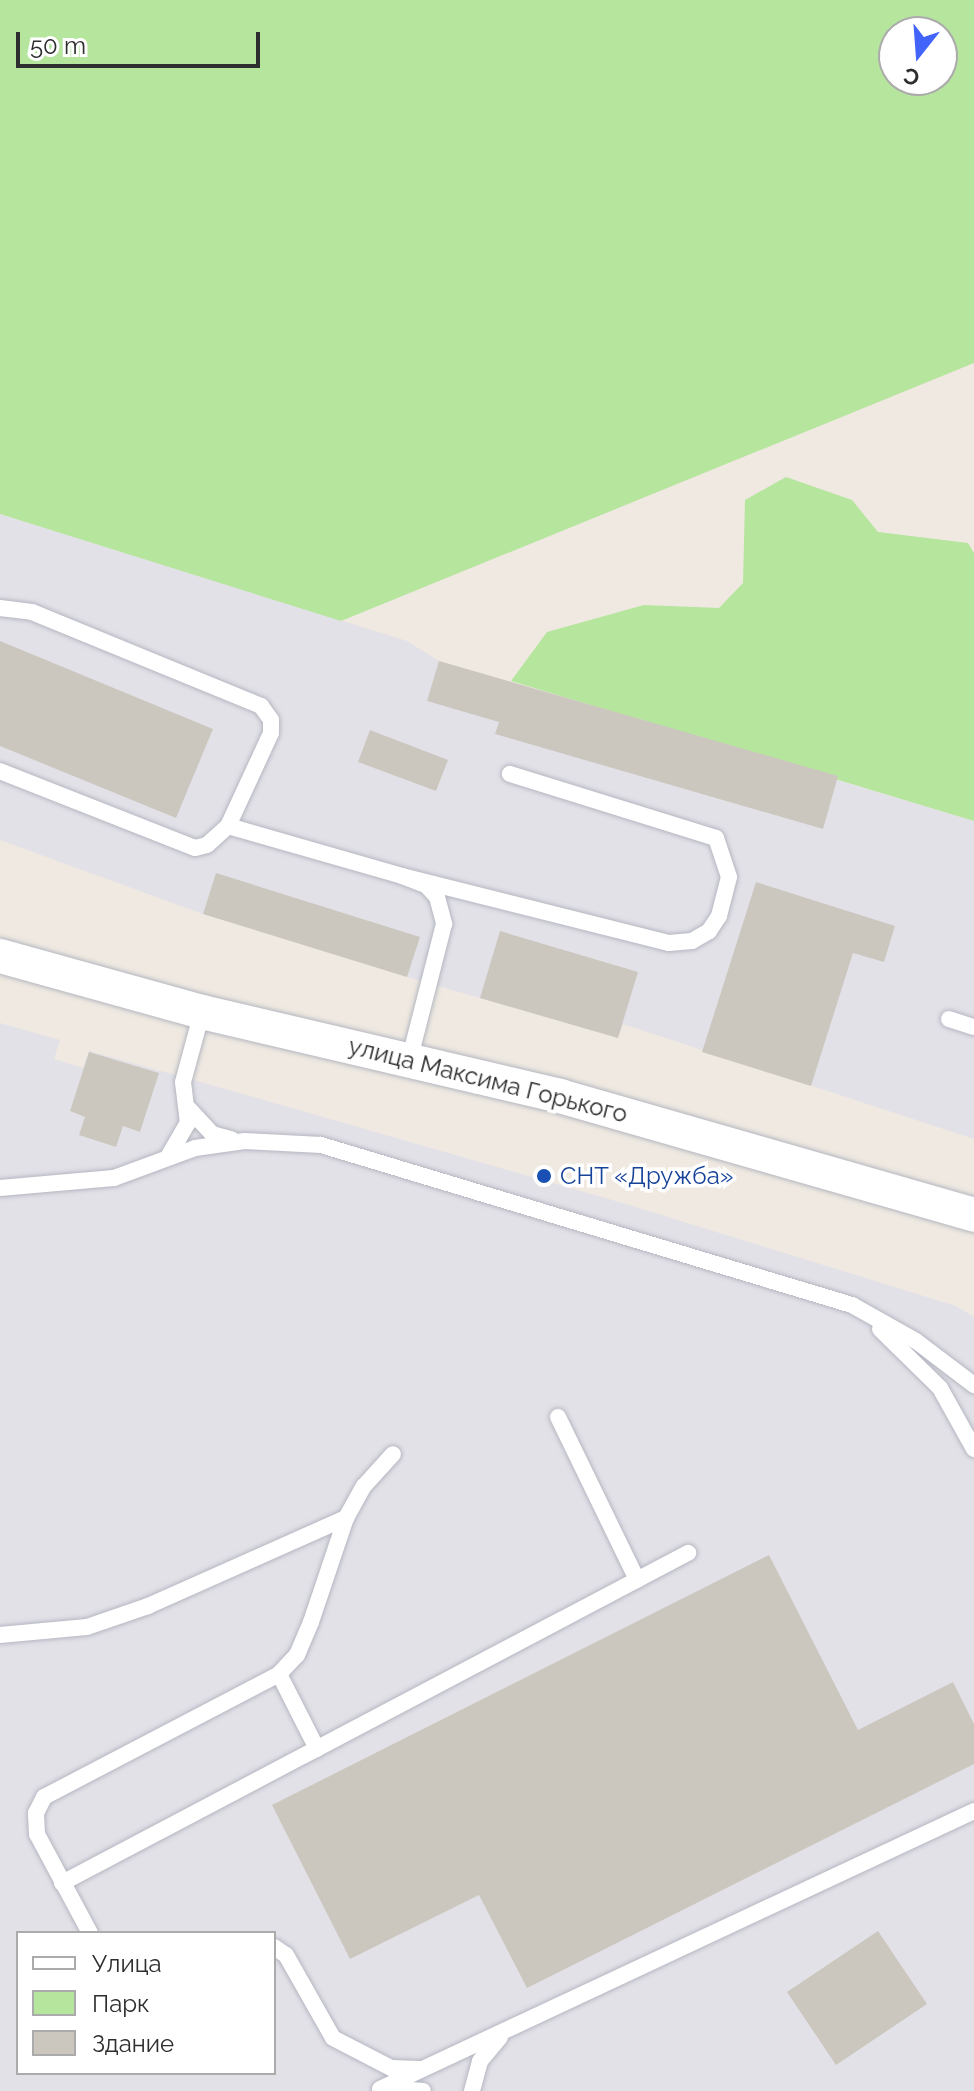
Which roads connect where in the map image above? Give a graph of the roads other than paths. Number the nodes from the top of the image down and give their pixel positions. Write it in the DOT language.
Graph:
graph roads {
  1 [pos="0,608"];
  2 [pos="0,771"];
  3 [pos="510,774"];
  4 [pos="228,826"];
  5 [pos="402,876"];
  6 [pos="0,956"];
  7 [pos="202,1012"];
  8 [pos="949,1019"];
  9 [pos="974,1027"];
  10 [pos="410,1057"];
  11 [pos="189,1109"];
  12 [pos="245,1141"];
  13 [pos="160,1163"];
  14 [pos="0,1188"];
  15 [pos="974,1215"];
  16 [pos="852,1305"];
  17 [pos="974,1385"];
  18 [pos="558,1417"];
  19 [pos="974,1449"];
  20 [pos="393,1454"];
  21 [pos="346,1518"];
  22 [pos="688,1553"];
  23 [pos="637,1580"];
  24 [pos="0,1635"];
  25 [pos="279,1674"];
  26 [pos="317,1749"];
  27 [pos="974,1811"];
  28 [pos="62,1883"];
  29 [pos="89,1931"];
  30 [pos="276,1948"];
  31 [pos="506,2030"];
  32 [pos="425,2069"];
  33 [pos="377,2090"];
  34 [pos="423,2091"];
  35 [pos="472,2091"];
  1 -- 4 [label="lane"];
  2 -- 4 [label="lane"];
  3 -- 5 [label="lane"];
  4 -- 5 [label="lane"];
  5 -- 10 [label="lane"];
  6 -- 7 [label="street, улица Максима Горького"];
  7 -- 10 [label="street, улица Максима Горького"];
  7 -- 11 [label="lane"];
  8 -- 9 [label="lane"];
  10 -- 15 [label="street, улица Максима Горького"];
  11 -- 12 [label="lane"];
  11 -- 13 [label="lane"];
  12 -- 13 [label="lane"];
  12 -- 16 [label="lane"];
  13 -- 14 [label="lane"];
  16 -- 17 [label="lane"];
  16 -- 19 [label="lane"];
  18 -- 23 [label="lane"];
  20 -- 21 [label="lane"];
  21 -- 24 [label="lane"];
  21 -- 25 [label="lane"];
  22 -- 23 [label="lane"];
  23 -- 26 [label="lane"];
  25 -- 26 [label="lane"];
  25 -- 28 [label="lane"];
  26 -- 28 [label="lane"];
  27 -- 31 [label="lane"];
  28 -- 29 [label="lane"];
  30 -- 32 [label="lane"];
  31 -- 32 [label="lane"];
  31 -- 35 [label="lane"];
  32 -- 33 [label="lane"];
  33 -- 34 [label="lane"];
}
